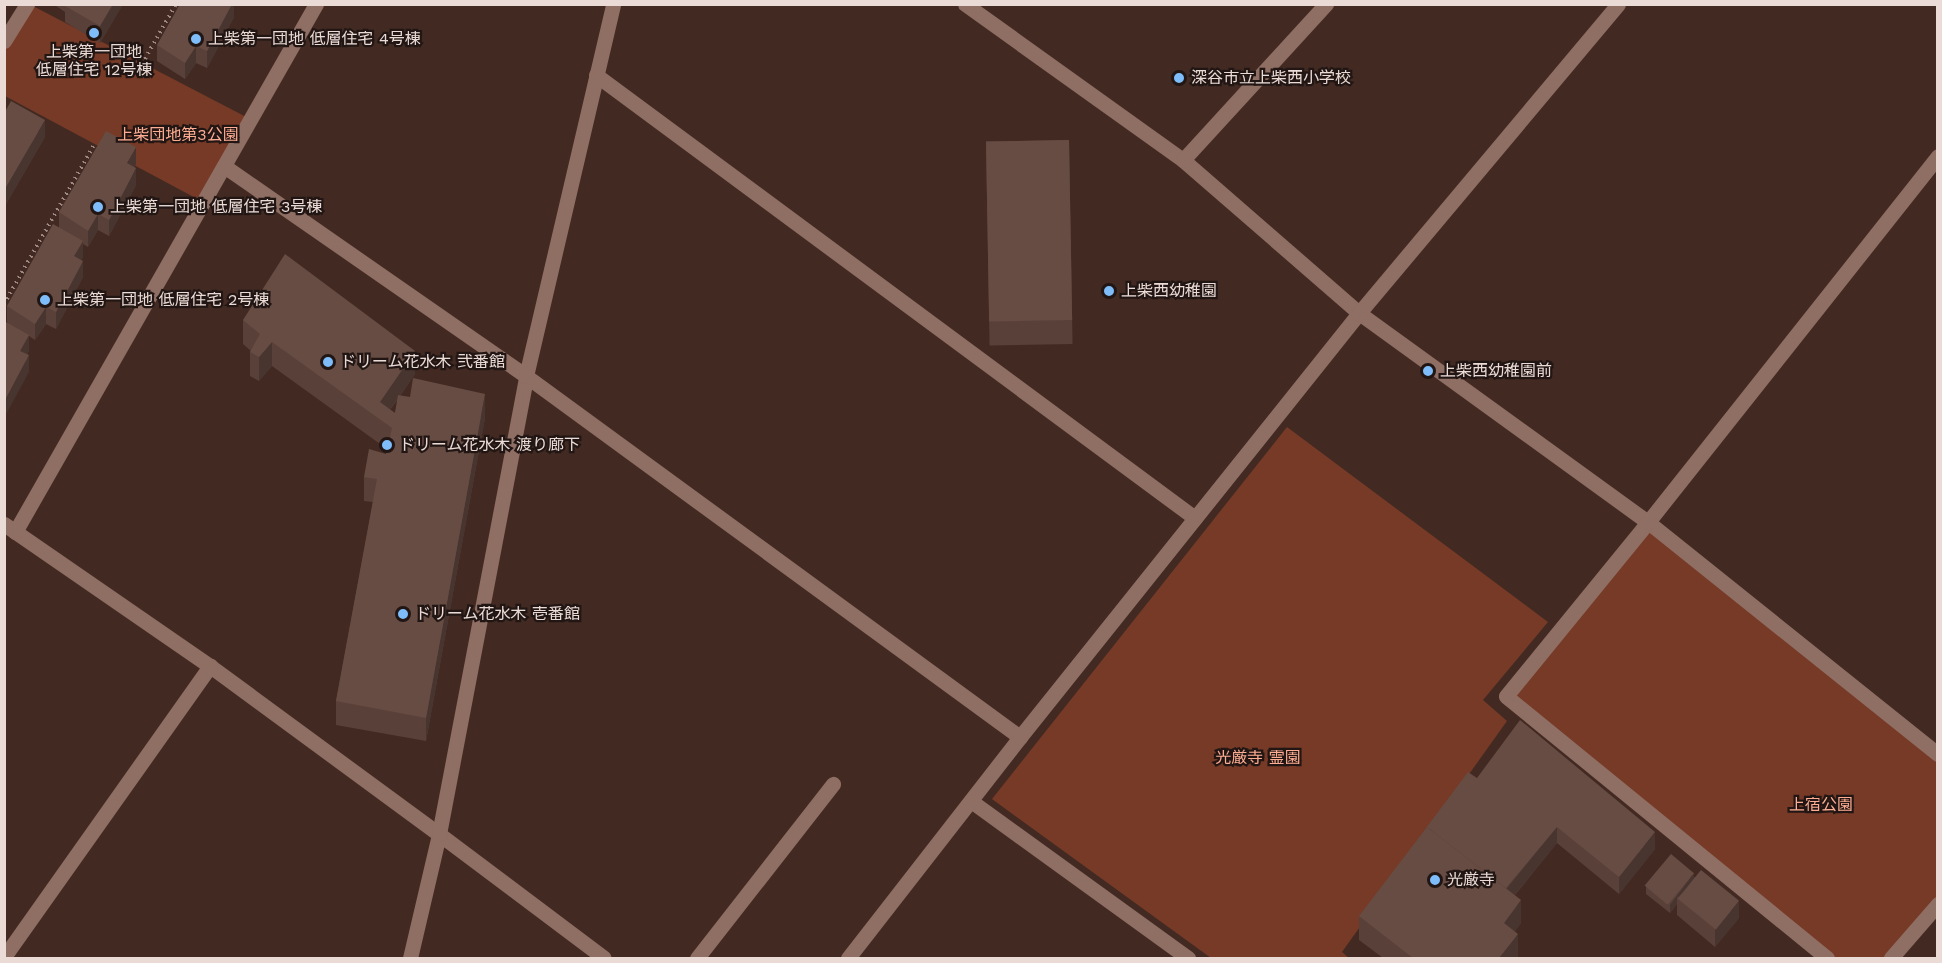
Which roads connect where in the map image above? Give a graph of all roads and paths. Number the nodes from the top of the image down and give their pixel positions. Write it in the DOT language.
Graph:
graph roads {
  1 [pos="27,4"];
  2 [pos="176,4"];
  3 [pos="316,4"];
  4 [pos="613,4"];
  5 [pos="965,4"];
  6 [pos="1326,4"];
  7 [pos="1618,4"];
  8 [pos="4,41"];
  9 [pos="142,64"];
  10 [pos="596,75"];
  11 [pos="95,143"];
  12 [pos="1938,156"];
  13 [pos="1184,160"];
  14 [pos="224,166"];
  15 [pos="4,304"];
  16 [pos="1359,313"];
  17 [pos="526,376"];
  18 [pos="1195,518"];
  19 [pos="1648,522"];
  20 [pos="10,528"];
  21 [pos="210,666"];
  22 [pos="1020,737"];
  23 [pos="1938,754"];
  24 [pos="833,784"];
  25 [pos="970,801"];
  26 [pos="439,834"];
  27 [pos="1938,904"];
  28 [pos="4,957"];
  29 [pos="410,958"];
  30 [pos="604,958"];
  31 [pos="697,958"];
  32 [pos="848,958"];
  33 [pos="1188,958"];
  34 [pos="1827,958"];
  35 [pos="1891,958"];
  1 -- 8 [label="street"];
  2 -- 9 [label="path"];
  3 -- 14 [label="street"];
  4 -- 10 [label="street"];
  5 -- 13 [label="street"];
  6 -- 13 [label="street"];
  7 -- 16 [label="street"];
  10 -- 17 [label="street"];
  10 -- 18 [label="street"];
  11 -- 15 [label="path"];
  12 -- 19 [label="street"];
  13 -- 16 [label="street"];
  14 -- 17 [label="street"];
  14 -- 20 [label="street"];
  16 -- 18 [label="street"];
  16 -- 19 [label="street"];
  17 -- 22 [label="street"];
  17 -- 26 [label="street"];
  18 -- 22 [label="street"];
  19 -- 23 [label="street"];
  19 -- 34 [label="street"];
  20 -- 21 [label="street"];
  21 -- 26 [label="street"];
  21 -- 28 [label="street"];
  22 -- 25 [label="street"];
  24 -- 31 [label="street"];
  25 -- 32 [label="street"];
  25 -- 33 [label="street"];
  26 -- 29 [label="street"];
  26 -- 30 [label="street"];
  27 -- 35 [label="street"];
}
